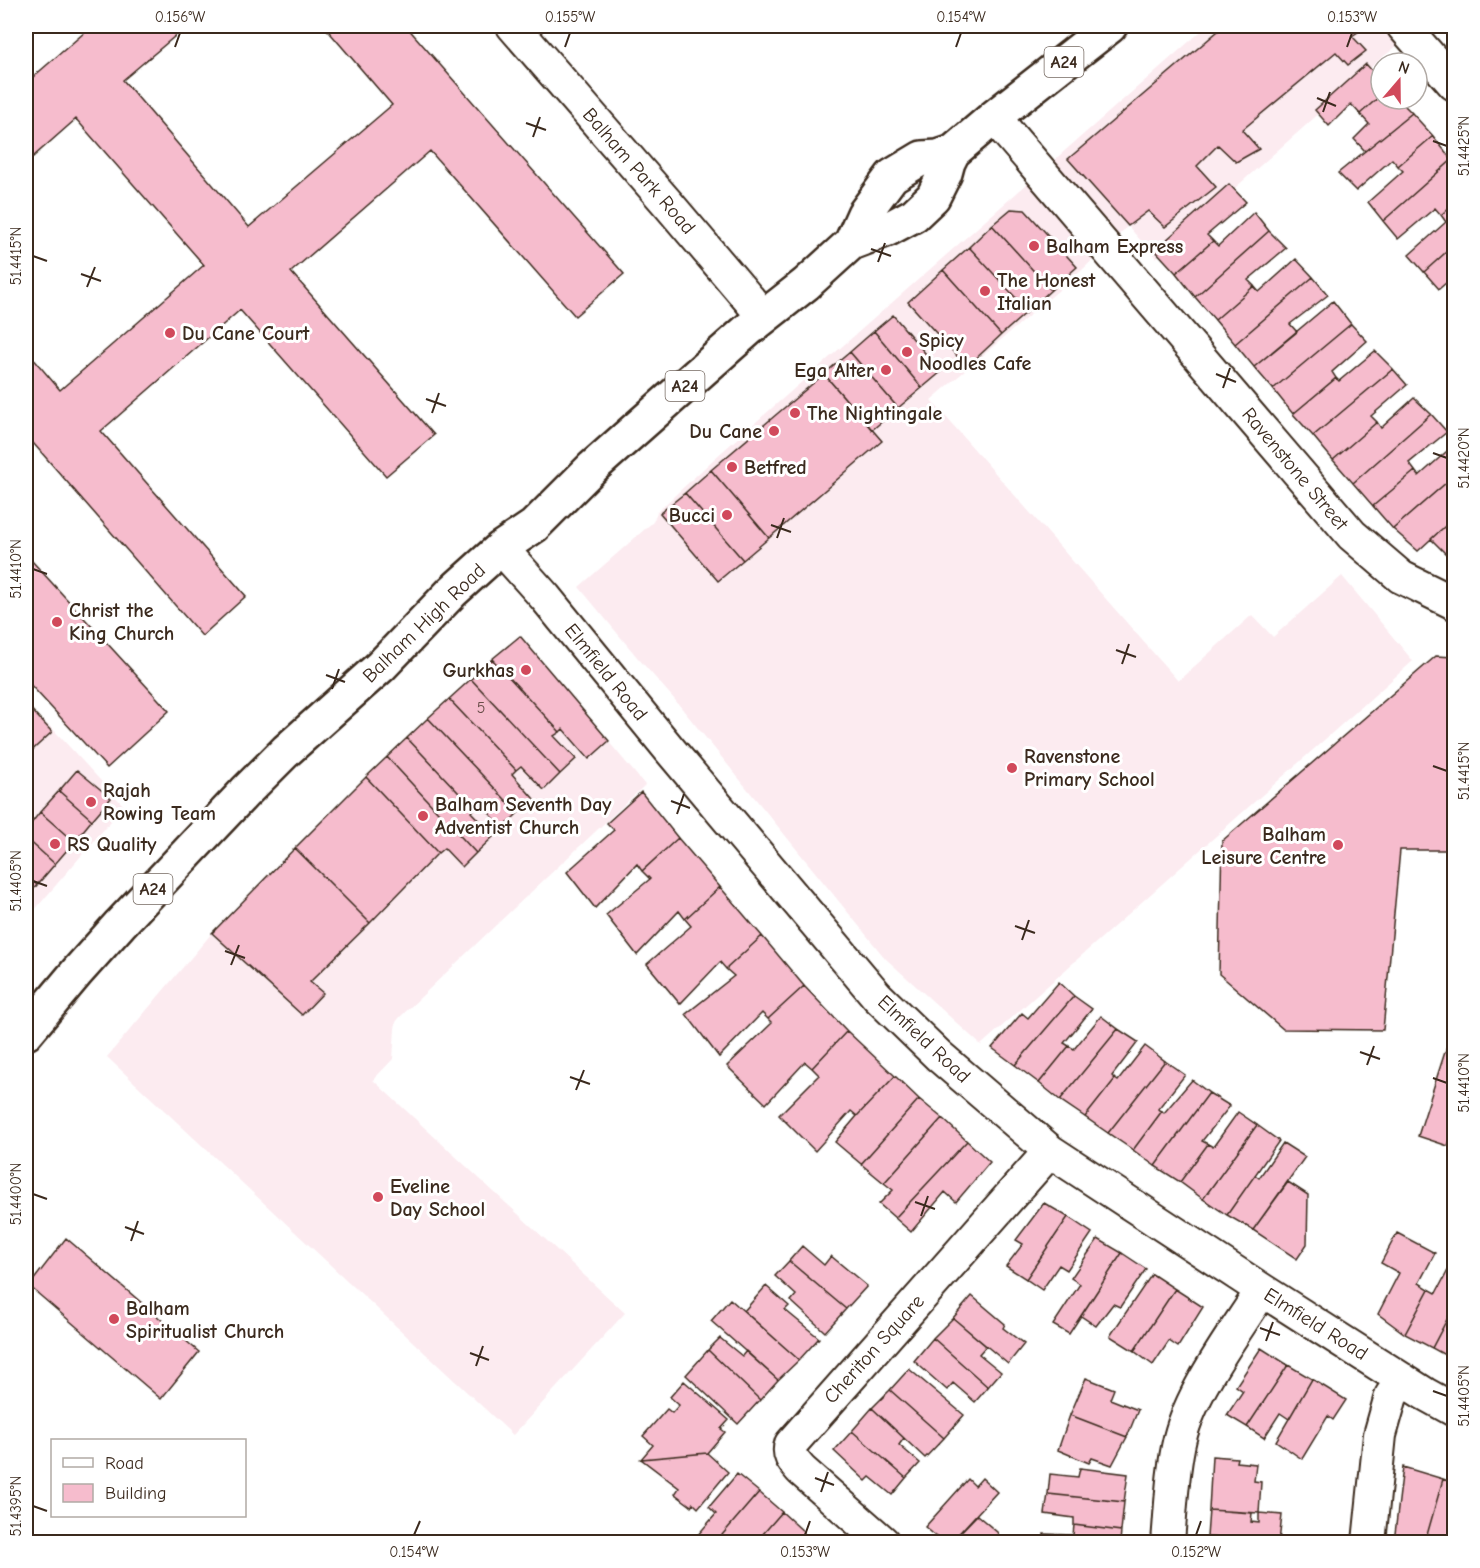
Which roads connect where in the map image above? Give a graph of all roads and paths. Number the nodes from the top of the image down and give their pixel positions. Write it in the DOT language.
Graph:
graph roads {
  1 [pos="513,26"];
  2 [pos="1110,26"];
  3 [pos="1403,26"];
  4 [pos="1455,84"];
  5 [pos="994,117"];
  6 [pos="953,152"];
  7 [pos="851,243"];
  8 [pos="764,317"];
  9 [pos="501,548"];
  10 [pos="1455,603"];
  11 [pos="26,1033"];
  12 [pos="1050,1151"];
  13 [pos="1262,1290"];
  14 [pos="1402,1379"];
  15 [pos="1455,1410"];
  16 [pos="883,1542"];
  17 [pos="1168,1542"];
  18 [pos="1369,1542"];
  1 -- 8 [label="street, Balham Park Road"];
  2 -- 5 [label="highway, Balham High Road / A24"];
  3 -- 4 [label="street"];
  5 -- 6 [label="highway, Balham High Road / A24"];
  5 -- 10 [label="street, Ravenstone Street"];
  6 -- 7 [label="highway, Balham High Road / A24"];
  6 -- 7 [label="highway, Balham High Road / A24"];
  7 -- 8 [label="highway, Balham High Road / A24"];
  8 -- 9 [label="highway, Balham High Road / A24"];
  9 -- 11 [label="highway, Balham High Road / A24"];
  9 -- 12 [label="street, Elmfield Road"];
  12 -- 13 [label="street, Elmfield Road"];
  12 -- 16 [label="street, Cheriton Square"];
  13 -- 14 [label="street, Elmfield Road"];
  13 -- 17 [label="street"];
  14 -- 15 [label="street, Elmfield Road"];
  14 -- 18 [label="street"];
}
